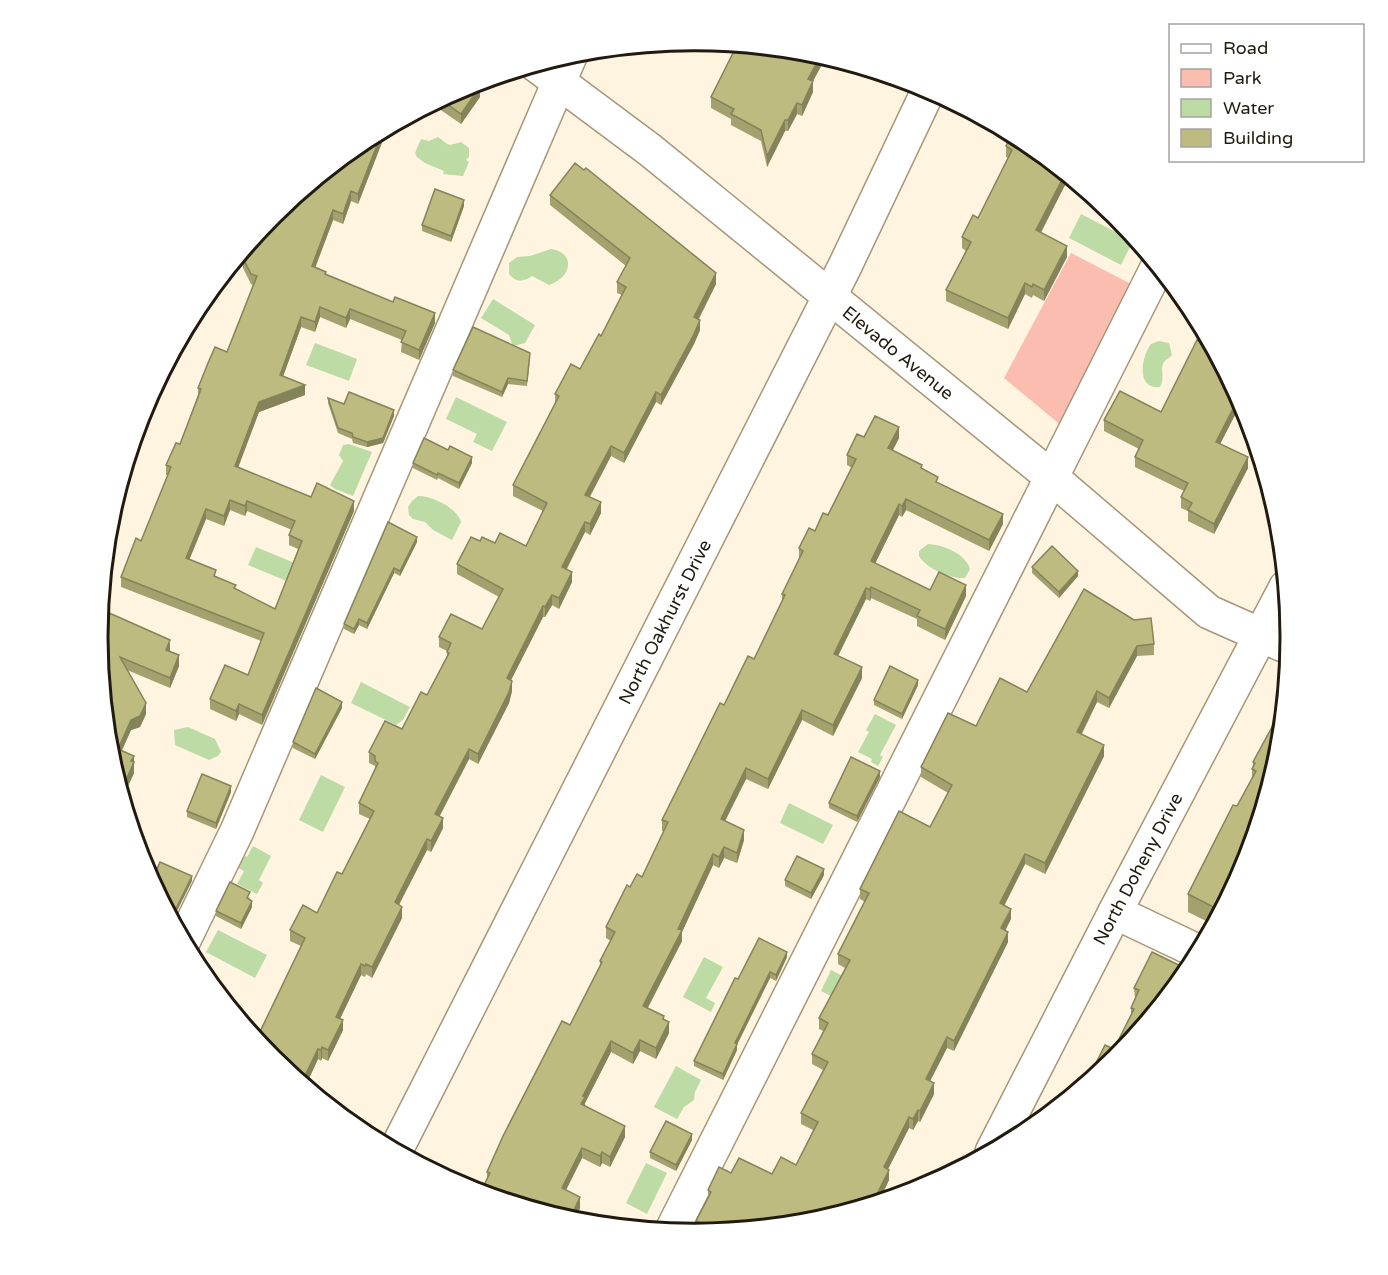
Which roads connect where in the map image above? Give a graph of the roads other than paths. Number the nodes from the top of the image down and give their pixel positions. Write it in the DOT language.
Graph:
graph roads {
  1 [pos="555,68"];
  2 [pos="556,68"];
  3 [pos="924,99"];
  4 [pos="1154,274"];
  5 [pos="830,297"];
  6 [pos="1050,476"];
  7 [pos="1280,622"];
  8 [pos="1276,641"];
  9 [pos="1115,912"];
  10 [pos="187,933"];
  11 [pos="1191,948"];
  12 [pos="999,1137"];
  13 [pos="400,1144"];
  14 [pos="675,1224"];
  1 -- 10 [label="street"];
  2 -- 5 [label="street, Elevado Avenue"];
  3 -- 5 [label="street, North Oakhurst Drive"];
  4 -- 6 [label="street"];
  5 -- 6 [label="street, Elevado Avenue"];
  5 -- 13 [label="street, North Oakhurst Drive"];
  6 -- 8 [label="street, Elevado Avenue"];
  6 -- 14 [label="street"];
  7 -- 8 [label="street, North Doheny Drive"];
  8 -- 9 [label="street, North Doheny Drive"];
  9 -- 11 [label="street"];
  9 -- 12 [label="street, North Doheny Drive"];
}
